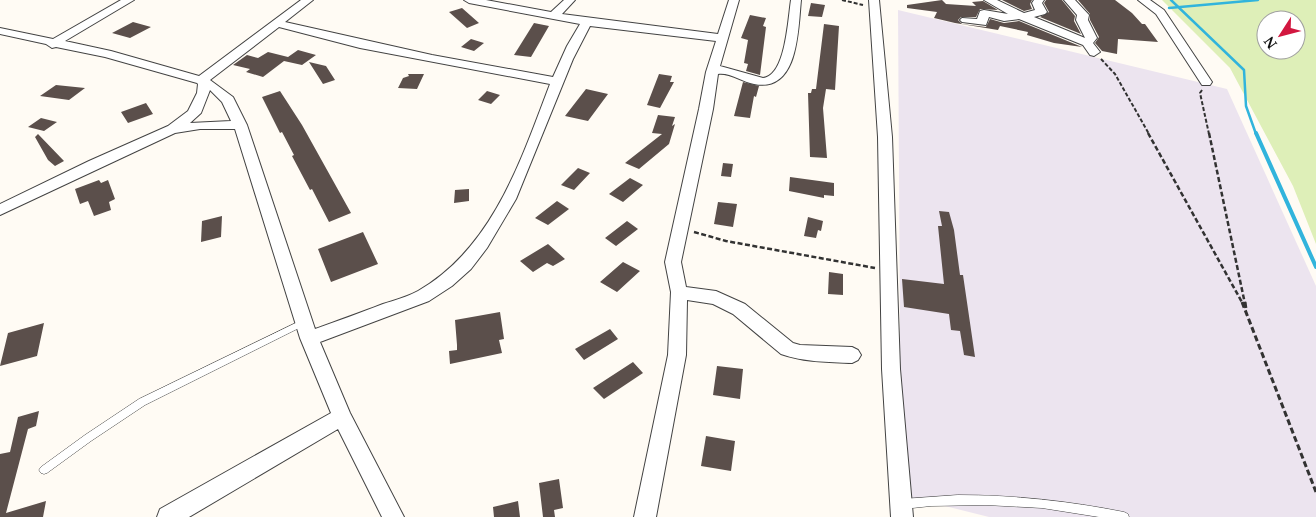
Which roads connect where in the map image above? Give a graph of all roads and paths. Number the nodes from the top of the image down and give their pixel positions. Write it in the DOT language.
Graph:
graph roads {
  1 [pos="129,0"];
  2 [pos="308,0"];
  3 [pos="469,0"];
  4 [pos="570,0"];
  5 [pos="734,0"];
  6 [pos="796,0"];
  7 [pos="842,0"];
  8 [pos="989,0"];
  9 [pos="1039,0"];
  10 [pos="1069,0"];
  11 [pos="1143,0"];
  12 [pos="875,4"];
  13 [pos="554,15"];
  14 [pos="1021,16"];
  15 [pos="966,20"];
  16 [pos="587,22"];
  17 [pos="275,23"];
  18 [pos="0,31"];
  19 [pos="722,38"];
  20 [pos="1087,42"];
  21 [pos="52,44"];
  22 [pos="1094,52"];
  23 [pos="712,72"];
  24 [pos="203,81"];
  25 [pos="558,82"];
  26 [pos="1206,82"];
  27 [pos="240,125"];
  28 [pos="173,129"];
  29 [pos="0,210"];
  30 [pos="680,229"];
  31 [pos="889,270"];
  32 [pos="679,292"];
  33 [pos="1248,316"];
  34 [pos="306,330"];
  35 [pos="852,354"];
  36 [pos="342,417"];
  37 [pos="44,470"];
  38 [pos="1316,492"];
  39 [pos="901,511"];
  40 [pos="168,517"];
  41 [pos="394,517"];
  42 [pos="645,517"];
  43 [pos="1124,517"];
  1 -- 21 [label="street"];
  2 -- 17 [label="street"];
  3 -- 13 [label="street"];
  4 -- 13 [label="street"];
  5 -- 19 [label="street"];
  6 -- 23 [label="street"];
  7 -- 12 [label="path"];
  8 -- 14 [label="street"];
  9 -- 14 [label="street"];
  10 -- 20 [label="street"];
  11 -- 26 [label="street"];
  12 -- 31 [label="street"];
  13 -- 16 [label="street"];
  14 -- 15 [label="street"];
  14 -- 20 [label="street"];
  16 -- 19 [label="street"];
  16 -- 25 [label="street"];
  17 -- 24 [label="street"];
  17 -- 25 [label="street"];
  18 -- 21 [label="street"];
  19 -- 23 [label="street"];
  20 -- 22 [label="street"];
  21 -- 24 [label="street"];
  22 -- 33 [label="path"];
  23 -- 30 [label="street"];
  24 -- 27 [label="street"];
  24 -- 28 [label="street"];
  25 -- 34 [label="street"];
  26 -- 33 [label="path"];
  27 -- 28 [label="street"];
  27 -- 34 [label="street"];
  28 -- 29 [label="street"];
  30 -- 31 [label="path"];
  30 -- 32 [label="street"];
  31 -- 39 [label="street"];
  32 -- 35 [label="street"];
  32 -- 42 [label="street"];
  33 -- 38 [label="path"];
  34 -- 36 [label="street"];
  34 -- 37 [label="lane"];
  36 -- 40 [label="street"];
  36 -- 41 [label="street"];
  39 -- 43 [label="lane"];
}
